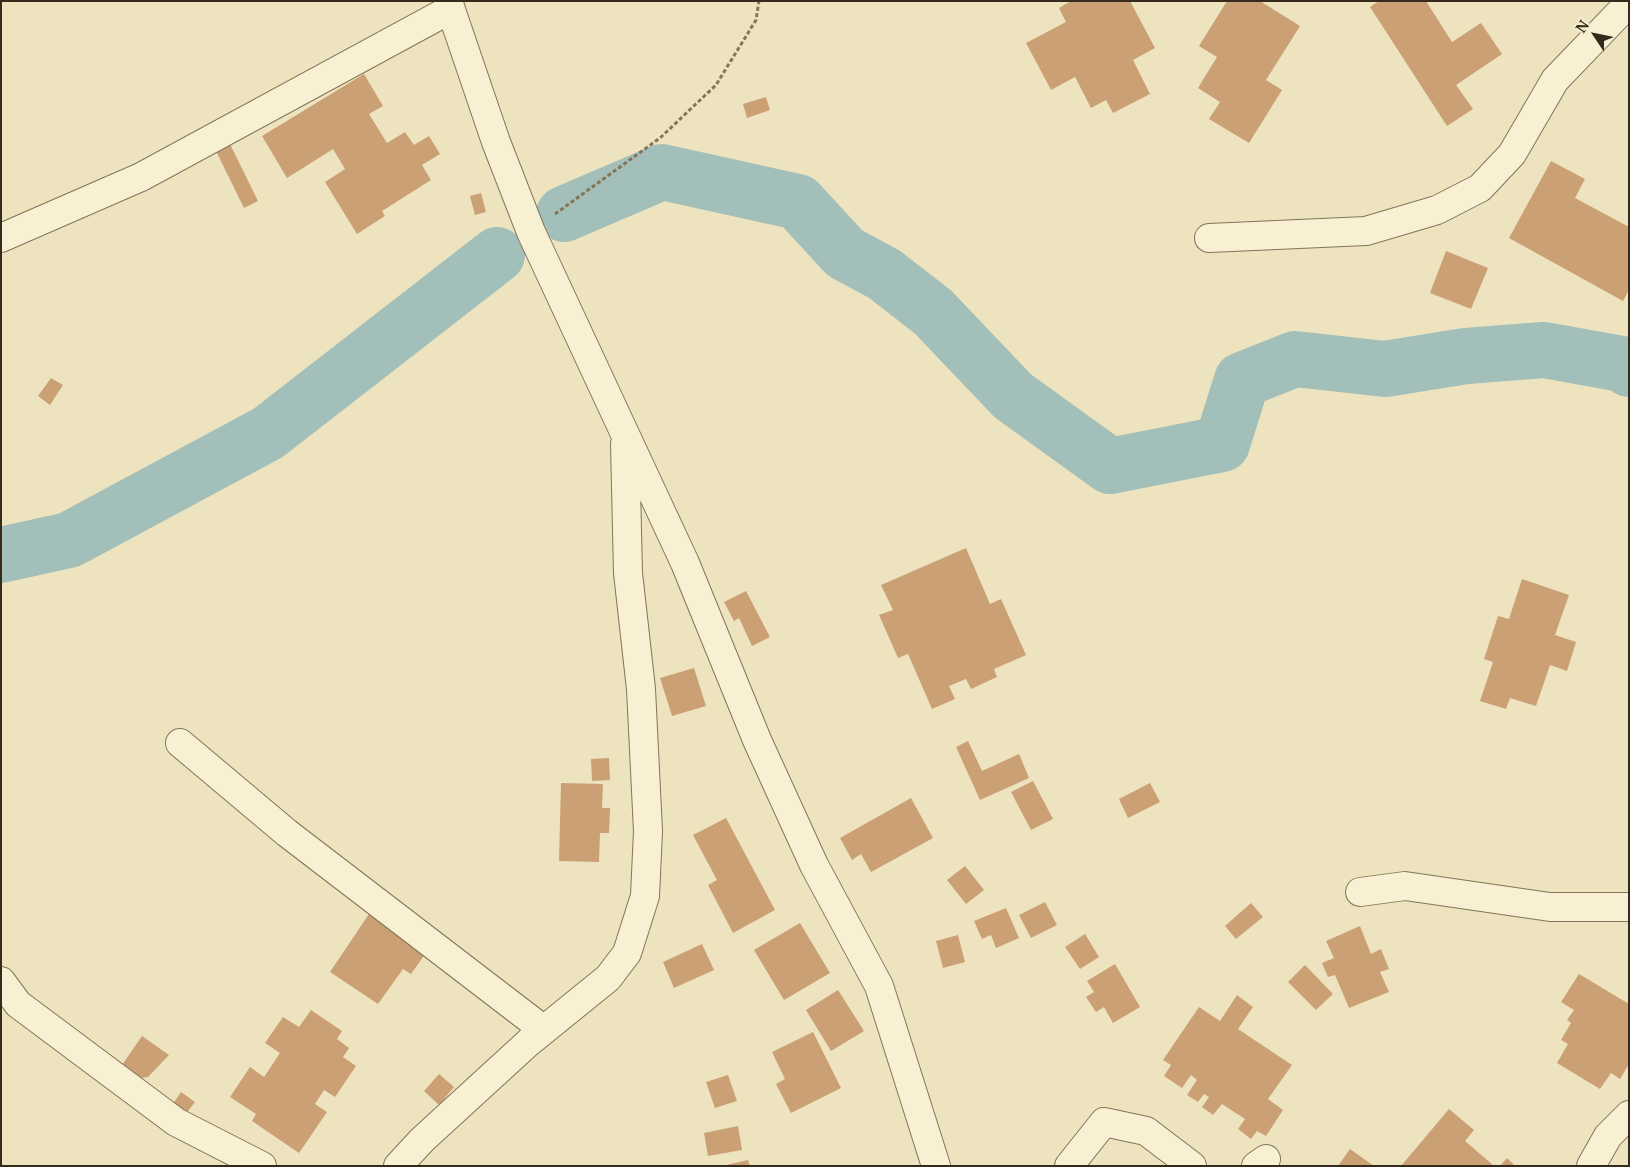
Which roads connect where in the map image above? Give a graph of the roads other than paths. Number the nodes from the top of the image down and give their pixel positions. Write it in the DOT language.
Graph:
graph roads {
  1 [pos="1629,3"];
  2 [pos="449,5"];
  3 [pos="1,238"];
  4 [pos="1210,238"];
  5 [pos="625,431"];
  6 [pos="180,743"];
  7 [pos="1360,892"];
  8 [pos="1629,907"];
  9 [pos="1,981"];
  10 [pos="544,1030"];
  11 [pos="1629,1115"];
  12 [pos="262,1166"];
  13 [pos="398,1166"];
  14 [pos="936,1166"];
  15 [pos="1069,1166"];
  16 [pos="1192,1166"];
  17 [pos="1591,1166"];
  1 -- 4 [label="street"];
  2 -- 3 [label="street"];
  2 -- 5 [label="street"];
  5 -- 10 [label="street"];
  5 -- 14 [label="street"];
  6 -- 10 [label="street"];
  7 -- 8 [label="street"];
  9 -- 12 [label="street"];
  10 -- 13 [label="street"];
  11 -- 17 [label="street"];
  15 -- 16 [label="street"];
}
